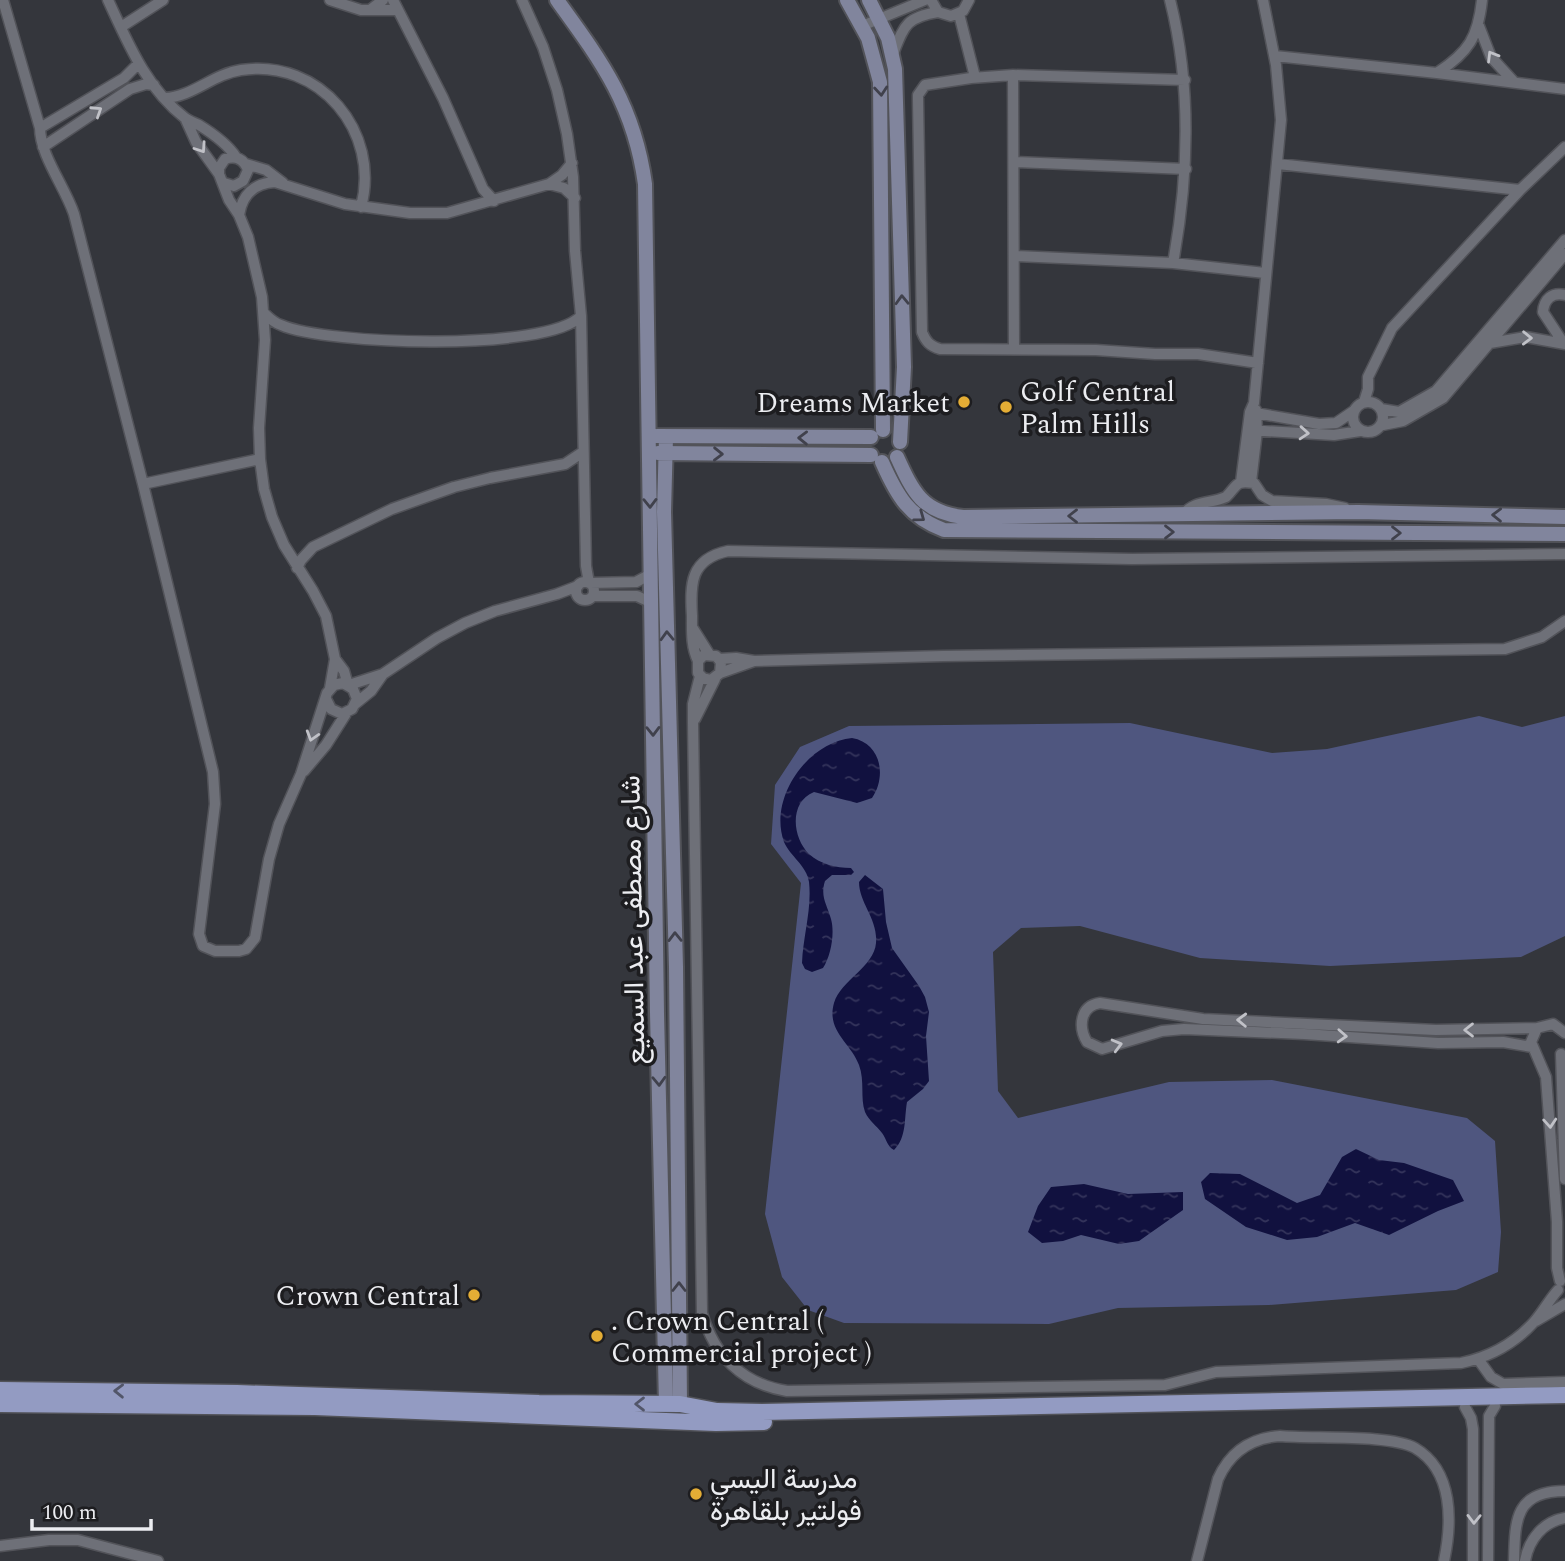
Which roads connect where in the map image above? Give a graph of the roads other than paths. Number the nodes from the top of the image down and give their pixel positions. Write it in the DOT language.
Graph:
graph roads {
  1 [pos="3,0"];
  2 [pos="108,0"];
  3 [pos="163,0"];
  4 [pos="330,0"];
  5 [pos="383,0"];
  6 [pos="393,0"];
  7 [pos="522,0"];
  8 [pos="557,0"];
  9 [pos="847,0"];
  10 [pos="869,0"];
  11 [pos="925,0"];
  12 [pos="931,0"];
  13 [pos="969,0"];
  14 [pos="1170,0"];
  15 [pos="1263,0"];
  16 [pos="1482,0"];
  17 [pos="369,10"];
  18 [pos="398,10"];
  19 [pos="938,12"];
  20 [pos="959,14"];
  21 [pos="880,18"];
  22 [pos="862,26"];
  23 [pos="1479,26"];
  24 [pos="121,27"];
  25 [pos="893,54"];
  26 [pos="1275,56"];
  27 [pos="138,64"];
  28 [pos="1437,73"];
  29 [pos="1013,75"];
  30 [pos="975,77"];
  31 [pos="1185,80"];
  32 [pos="1513,82"];
  33 [pos="154,85"];
  34 [pos="1565,89"];
  35 [pos="192,90"];
  36 [pos="165,97"];
  37 [pos="184,117"];
  38 [pos="40,128"];
  39 [pos="43,146"];
  40 [pos="1565,147"];
  41 [pos="236,157"];
  42 [pos="572,163"];
  43 [pos="1014,163"];
  44 [pos="246,164"];
  45 [pos="1278,164"];
  46 [pos="1186,169"];
  47 [pos="222,178"];
  48 [pos="243,181"];
  49 [pos="284,183"];
  50 [pos="480,183"];
  51 [pos="550,184"];
  52 [pos="251,190"];
  53 [pos="1520,190"];
  54 [pos="575,198"];
  55 [pos="494,201"];
  56 [pos="361,207"];
  57 [pos="466,208"];
  58 [pos="239,215"];
  59 [pos="1565,240"];
  60 [pos="1565,254"];
  61 [pos="1015,256"];
  62 [pos="1172,263"];
  63 [pos="1265,273"];
  64 [pos="1565,295"];
  65 [pos="264,313"];
  66 [pos="581,316"];
  67 [pos="286,327"];
  68 [pos="563,328"];
  69 [pos="903,339"];
  70 [pos="265,340"];
  71 [pos="581,340"];
  72 [pos="883,340"];
  73 [pos="1489,343"];
  74 [pos="1564,344"];
  75 [pos="1014,349"];
  76 [pos="1258,363"];
  77 [pos="1359,406"];
  78 [pos="1381,409"];
  79 [pos="1254,410"];
  80 [pos="1382,425"];
  81 [pos="1253,430"];
  82 [pos="1360,431"];
  83 [pos="877,434"];
  84 [pos="649,435"];
  85 [pos="666,437"];
  86 [pos="900,442"];
  87 [pos="583,452"];
  88 [pos="649,453"];
  89 [pos="666,454"];
  90 [pos="897,457"];
  91 [pos="260,459"];
  92 [pos="877,459"];
  93 [pos="565,464"];
  94 [pos="584,475"];
  95 [pos="1246,482"];
  96 [pos="143,484"];
  97 [pos="1358,512"];
  98 [pos="1183,515"];
  99 [pos="1126,516"];
  100 [pos="1565,517"];
  101 [pos="1126,532"];
  102 [pos="1357,533"];
  103 [pos="1565,534"];
  104 [pos="284,545"];
  105 [pos="313,547"];
  106 [pos="1565,554"];
  107 [pos="297,568"];
  108 [pos="651,574"];
  109 [pos="584,584"];
  110 [pos="558,594"];
  111 [pos="593,596"];
  112 [pos="579,598"];
  113 [pos="652,603"];
  114 [pos="1565,621"];
  115 [pos="692,626"];
  116 [pos="709,654"];
  117 [pos="335,659"];
  118 [pos="719,659"];
  119 [pos="698,661"];
  120 [pos="754,661"];
  121 [pos="383,674"];
  122 [pos="700,676"];
  123 [pos="718,676"];
  124 [pos="349,685"];
  125 [pos="330,688"];
  126 [pos="326,699"];
  127 [pos="355,705"];
  128 [pos="347,712"];
  129 [pos="693,723"];
  130 [pos="301,774"];
  131 [pos="695,908"];
  132 [pos="674,909"];
  133 [pos="676,967"];
  134 [pos="656,971"];
  135 [pos="657,1013"];
  136 [pos="675,1015"];
  137 [pos="1565,1020"];
  138 [pos="1553,1024"];
  139 [pos="1305,1028"];
  140 [pos="1538,1028"];
  141 [pos="1565,1033"];
  142 [pos="1532,1047"];
  143 [pos="1563,1052"];
  144 [pos="1539,1056"];
  145 [pos="1565,1179"];
  146 [pos="1561,1222"];
  147 [pos="1561,1283"];
  148 [pos="1565,1303"];
  149 [pos="1535,1321"];
  150 [pos="1478,1359"];
  151 [pos="1565,1382"];
  152 [pos="0,1390"];
  153 [pos="1565,1395"];
  154 [pos="0,1404"];
  155 [pos="673,1404"];
  156 [pos="1565,1405"];
  157 [pos="1495,1406"];
  158 [pos="1465,1407"];
  159 [pos="1565,1491"];
  160 [pos="1474,1494"];
  161 [pos="1489,1494"];
  162 [pos="1565,1518"];
  163 [pos="0,1546"];
  164 [pos="158,1561"];
  165 [pos="1197,1561"];
  166 [pos="1444,1561"];
  167 [pos="1473,1561"];
  168 [pos="1488,1561"];
  169 [pos="1514,1561"];
  170 [pos="1525,1561"];
  1 -- 38 [label="street"];
  2 -- 24 [label="street"];
  3 -- 24 [label="street"];
  4 -- 17 [label="street"];
  5 -- 17 [label="street"];
  6 -- 18 [label="street"];
  7 -- 42 [label="street"];
  8 -- 84 [label="street, شارع مصطفى عبد السميع"];
  9 -- 22 [label="street"];
  10 -- 21 [label="street"];
  11 -- 21 [label="street"];
  12 -- 19 [label="street"];
  13 -- 20 [label="street"];
  14 -- 31 [label="street"];
  15 -- 26 [label="street"];
  16 -- 23 [label="street"];
  17 -- 18 [label="street"];
  18 -- 50 [label="street"];
  19 -- 20 [label="street"];
  19 -- 25 [label="street"];
  20 -- 30 [label="street"];
  21 -- 22 [label="street"];
  21 -- 25 [label="street"];
  22 -- 72 [label="street, one-way"];
  23 -- 28 [label="street"];
  32 -- 23 [label="street, one-way"];
  24 -- 27 [label="street"];
  69 -- 25 [label="street, one-way"];
  26 -- 28 [label="street"];
  26 -- 45 [label="street"];
  27 -- 33 [label="street"];
  27 -- 38 [label="street"];
  28 -- 32 [label="street"];
  29 -- 30 [label="street"];
  29 -- 31 [label="street"];
  29 -- 43 [label="street"];
  30 -- 75 [label="street"];
  31 -- 46 [label="street"];
  32 -- 34 [label="street"];
  33 -- 36 [label="street"];
  39 -- 33 [label="street, one-way"];
  35 -- 36 [label="street"];
  35 -- 37 [label="street"];
  35 -- 56 [label="street"];
  36 -- 37 [label="street"];
  37 -- 41 [label="street"];
  37 -- 47 [label="street, one-way"];
  38 -- 39 [label="street"];
  39 -- 96 [label="street"];
  40 -- 53 [label="street"];
  41 -- 44 [label="street"];
  41 -- 47 [label="street"];
  42 -- 51 [label="street"];
  42 -- 54 [label="street"];
  43 -- 46 [label="street"];
  43 -- 61 [label="street"];
  44 -- 48 [label="street"];
  44 -- 49 [label="street"];
  45 -- 53 [label="street"];
  45 -- 63 [label="street"];
  46 -- 62 [label="street"];
  47 -- 48 [label="street"];
  47 -- 58 [label="street"];
  48 -- 52 [label="street"];
  49 -- 52 [label="street"];
  49 -- 56 [label="street"];
  50 -- 55 [label="street"];
  50 -- 57 [label="street"];
  51 -- 54 [label="street"];
  51 -- 55 [label="street"];
  52 -- 58 [label="street"];
  53 -- 77 [label="street"];
  54 -- 66 [label="street"];
  55 -- 57 [label="street"];
  56 -- 57 [label="street"];
  58 -- 65 [label="street"];
  59 -- 78 [label="street"];
  60 -- 73 [label="street"];
  61 -- 62 [label="street"];
  61 -- 75 [label="street"];
  62 -- 63 [label="street"];
  63 -- 76 [label="street"];
  64 -- 74 [label="street"];
  65 -- 67 [label="street"];
  65 -- 70 [label="street"];
  66 -- 68 [label="street"];
  66 -- 71 [label="street"];
  67 -- 68 [label="street"];
  67 -- 70 [label="street"];
  68 -- 71 [label="street"];
  69 -- 72 [label="street"];
  69 -- 86 [label="street"];
  70 -- 91 [label="street"];
  71 -- 87 [label="street"];
  72 -- 83 [label="street"];
  73 -- 74 [label="street, one-way"];
  73 -- 80 [label="street"];
  75 -- 76 [label="street"];
  76 -- 79 [label="street"];
  77 -- 78 [label="street"];
  77 -- 79 [label="street"];
  77 -- 82 [label="street"];
  78 -- 80 [label="street"];
  79 -- 81 [label="street"];
  80 -- 82 [label="street"];
  81 -- 82 [label="street, one-way"];
  81 -- 95 [label="street"];
  83 -- 85 [label="street, one-way"];
  83 -- 86 [label="street"];
  83 -- 92 [label="street"];
  84 -- 85 [label="street"];
  84 -- 88 [label="street, شارع مصطفى عبد السميع"];
  85 -- 89 [label="street, شارع مصطفى عبد السميع"];
  86 -- 90 [label="street"];
  87 -- 93 [label="street"];
  87 -- 94 [label="street"];
  88 -- 89 [label="street"];
  88 -- 108 [label="street, شارع مصطفى عبد السميع, one-way"];
  89 -- 92 [label="street, one-way"];
  132 -- 89 [label="street, شارع مصطفى عبد السميع, one-way"];
  90 -- 92 [label="street"];
  99 -- 90 [label="street, one-way"];
  91 -- 96 [label="street"];
  91 -- 104 [label="street"];
  92 -- 101 [label="street, one-way"];
  93 -- 94 [label="street"];
  93 -- 105 [label="street"];
  94 -- 109 [label="street"];
  95 -- 97 [label="street"];
  95 -- 98 [label="street"];
  96 -- 130 [label="street"];
  97 -- 98 [label="street"];
  100 -- 97 [label="street, one-way"];
  97 -- 102 [label="street"];
  98 -- 99 [label="street"];
  99 -- 101 [label="street"];
  101 -- 102 [label="street, one-way"];
  102 -- 103 [label="street, one-way"];
  104 -- 105 [label="street"];
  104 -- 107 [label="street"];
  105 -- 107 [label="street"];
  106 -- 115 [label="street"];
  107 -- 117 [label="street"];
  108 -- 109 [label="street"];
  108 -- 113 [label="street, شارع مصطفى عبد السميع"];
  109 -- 110 [label="street"];
  109 -- 111 [label="street"];
  109 -- 112 [label="street"];
  110 -- 112 [label="street"];
  110 -- 121 [label="street"];
  111 -- 112 [label="street"];
  111 -- 113 [label="street"];
  113 -- 134 [label="street, شارع مصطفى عبد السميع, one-way"];
  114 -- 120 [label="street"];
  115 -- 116 [label="street"];
  115 -- 119 [label="street"];
  116 -- 118 [label="street"];
  116 -- 119 [label="street"];
  117 -- 124 [label="street"];
  117 -- 125 [label="street"];
  118 -- 120 [label="street"];
  118 -- 123 [label="street"];
  119 -- 122 [label="street"];
  120 -- 123 [label="street"];
  121 -- 124 [label="street"];
  121 -- 127 [label="street"];
  122 -- 123 [label="street"];
  122 -- 129 [label="street"];
  123 -- 129 [label="street"];
  124 -- 125 [label="street"];
  124 -- 127 [label="street"];
  125 -- 126 [label="street"];
  126 -- 128 [label="street"];
  126 -- 130 [label="street, one-way"];
  127 -- 128 [label="street"];
  128 -- 130 [label="street"];
  129 -- 131 [label="street"];
  131 -- 132 [label="street"];
  131 -- 150 [label="street"];
  133 -- 132 [label="street, شارع مصطفى عبد السميع, one-way"];
  133 -- 134 [label="street"];
  133 -- 136 [label="street, شارع مصطفى عبد السميع"];
  134 -- 135 [label="street, شارع مصطفى عبد السميع"];
  135 -- 136 [label="street"];
  135 -- 155 [label="street, شارع مصطفى عبد السميع, one-way"];
  155 -- 136 [label="street, شارع مصطفى عبد السميع, one-way"];
  137 -- 138 [label="street"];
  138 -- 140 [label="street"];
  138 -- 141 [label="street"];
  139 -- 139 [label="street, one-way"];
  140 -- 139 [label="street, one-way"];
  139 -- 142 [label="street, one-way"];
  140 -- 142 [label="street"];
  142 -- 144 [label="street"];
  143 -- 144 [label="street"];
  143 -- 145 [label="street"];
  144 -- 146 [label="street, one-way"];
  146 -- 147 [label="street"];
  147 -- 148 [label="street"];
  147 -- 149 [label="street"];
  148 -- 149 [label="street"];
  149 -- 150 [label="street"];
  150 -- 151 [label="street"];
  155 -- 152 [label="main road, one-way"];
  153 -- 155 [label="main road"];
  154 -- 158 [label="main road"];
  156 -- 157 [label="main road"];
  157 -- 158 [label="main road"];
  157 -- 161 [label="street"];
  158 -- 160 [label="street"];
  159 -- 169 [label="street"];
  160 -- 161 [label="street"];
  160 -- 167 [label="street, one-way"];
  161 -- 168 [label="street"];
  162 -- 170 [label="street"];
  163 -- 164 [label="street"];
  165 -- 166 [label="street"];
}
